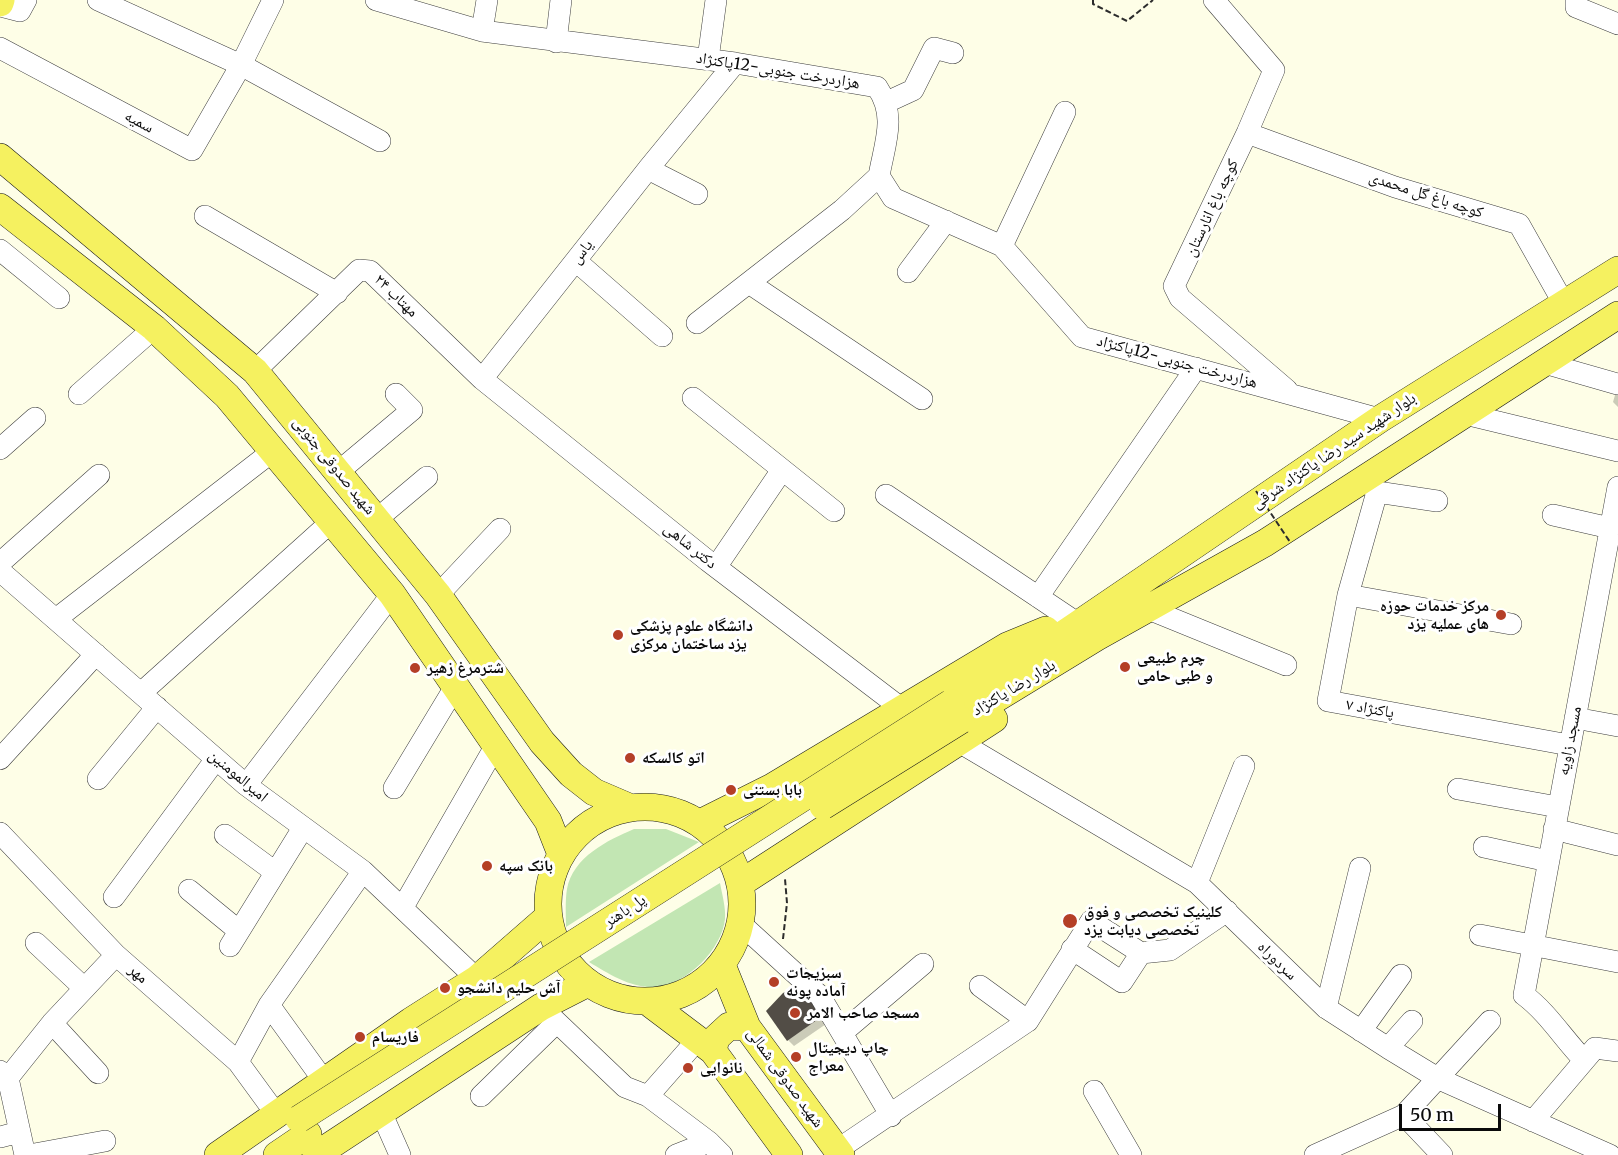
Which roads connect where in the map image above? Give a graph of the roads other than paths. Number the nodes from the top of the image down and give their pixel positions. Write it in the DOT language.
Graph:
graph roads {
  1 [pos="26,0"];
  2 [pos="98,0"];
  3 [pos="273,0"];
  4 [pos="376,0"];
  5 [pos="487,0"];
  6 [pos="561,0"];
  7 [pos="716,0"];
  8 [pos="1214,0"];
  9 [pos="1576,0"];
  10 [pos="0,3"];
  11 [pos="1618,24"];
  12 [pos="482,31"];
  13 [pos="556,42"];
  14 [pos="0,48"];
  15 [pos="954,52"];
  16 [pos="708,59"];
  17 [pos="735,63"];
  18 [pos="241,65"];
  19 [pos="887,102"];
  20 [pos="1065,112"];
  21 [pos="1247,133"];
  22 [pos="380,141"];
  23 [pos="0,156"];
  24 [pos="648,169"];
  25 [pos="879,176"];
  26 [pos="697,195"];
  27 [pos="0,207"];
  28 [pos="206,216"];
  29 [pos="946,221"];
  30 [pos="1002,246"];
  31 [pos="0,250"];
  32 [pos="576,261"];
  33 [pos="1618,270"];
  34 [pos="908,272"];
  35 [pos="749,283"];
  36 [pos="337,293"];
  37 [pos="59,298"];
  38 [pos="1564,304"];
  39 [pos="1618,315"];
  40 [pos="697,323"];
  41 [pos="154,328"];
  42 [pos="662,336"];
  43 [pos="1544,363"];
  44 [pos="1196,368"];
  45 [pos="255,371"];
  46 [pos="482,379"];
  47 [pos="1617,384"];
  48 [pos="1290,392"];
  49 [pos="79,394"];
  50 [pos="396,394"];
  51 [pos="693,398"];
  52 [pos="922,399"];
  53 [pos="1465,414"];
  54 [pos="35,418"];
  55 [pos="1380,419"];
  56 [pos="0,449"];
  57 [pos="273,451"];
  58 [pos="1618,452"];
  59 [pos="782,470"];
  60 [pos="338,472"];
  61 [pos="99,475"];
  62 [pos="428,477"];
  63 [pos="1371,486"];
  64 [pos="1618,487"];
  65 [pos="886,495"];
  66 [pos="1437,501"];
  67 [pos="834,511"];
  68 [pos="1553,515"];
  69 [pos="377,519"];
  70 [pos="332,522"];
  71 [pos="1610,528"];
  72 [pos="500,530"];
  73 [pos="0,563"];
  74 [pos="716,567"];
  75 [pos="0,571"];
  76 [pos="392,594"];
  77 [pos="438,595"];
  78 [pos="1348,595"];
  79 [pos="1038,597"];
  80 [pos="1146,608"];
  81 [pos="56,619"];
  82 [pos="1511,624"];
  83 [pos="1087,630"];
  84 [pos="1061,648"];
  85 [pos="96,654"];
  86 [pos="1286,665"];
  87 [pos="456,687"];
  88 [pos="141,693"];
  89 [pos="157,707"];
  90 [pos="902,708"];
  91 [pos="1575,718"];
  92 [pos="957,722"];
  93 [pos="1618,726"];
  94 [pos="542,742"];
  95 [pos="1569,745"];
  96 [pos="503,756"];
  97 [pos="0,759"];
  98 [pos="216,759"];
  99 [pos="1244,766"];
  100 [pos="98,778"];
  101 [pos="246,785"];
  102 [pos="772,787"];
  103 [pos="394,788"];
  104 [pos="1458,789"];
  105 [pos="629,807"];
  106 [pos="1558,807"];
  107 [pos="700,823"];
  108 [pos="303,828"];
  109 [pos="1554,829"];
  110 [pos="0,833"];
  111 [pos="225,835"];
  112 [pos="1618,845"];
  113 [pos="1484,846"];
  114 [pos="793,850"];
  115 [pos="561,854"];
  116 [pos="1548,861"];
  117 [pos="1359,868"];
  118 [pos="363,871"];
  119 [pos="275,872"];
  120 [pos="1197,882"];
  121 [pos="741,883"];
  122 [pos="189,890"];
  123 [pos="114,897"];
  124 [pos="403,908"];
  125 [pos="1227,911"];
  126 [pos="548,917"];
  127 [pos="741,924"];
  128 [pos="1480,935"];
  129 [pos="36,943"];
  130 [pos="1533,944"];
  131 [pos="507,953"];
  132 [pos="1141,953"];
  133 [pos="1069,954"];
  134 [pos="116,955"];
  135 [pos="1618,962"];
  136 [pos="923,964"];
  137 [pos="722,965"];
  138 [pos="1401,975"];
  139 [pos="477,980"];
  140 [pos="588,983"];
  141 [pos="980,986"];
  142 [pos="84,988"];
  143 [pos="648,1002"];
  144 [pos="269,1005"];
  145 [pos="1326,1008"];
  146 [pos="548,1015"];
  147 [pos="1028,1021"];
  148 [pos="1412,1021"];
  149 [pos="1490,1021"];
  150 [pos="52,1023"];
  151 [pos="747,1027"];
  152 [pos="1361,1031"];
  153 [pos="843,1032"];
  154 [pos="706,1045"];
  155 [pos="1388,1048"];
  156 [pos="1618,1051"];
  157 [pos="1583,1059"];
  158 [pos="238,1062"];
  159 [pos="98,1073"];
  160 [pos="4,1075"];
  161 [pos="1439,1079"];
  162 [pos="324,1081"];
  163 [pos="1094,1092"];
  164 [pos="481,1096"];
  165 [pos="648,1096"];
  166 [pos="381,1112"];
  167 [pos="1404,1115"];
  168 [pos="891,1116"];
  169 [pos="1533,1120"];
  170 [pos="300,1131"];
  171 [pos="10,1135"];
  172 [pos="105,1141"];
  173 [pos="715,1148"];
  174 [pos="839,1153"];
  175 [pos="27,1155"];
  176 [pos="218,1155"];
  177 [pos="244,1155"];
  178 [pos="277,1155"];
  179 [pos="400,1155"];
  180 [pos="676,1155"];
  181 [pos="789,1155"];
  182 [pos="1131,1155"];
  183 [pos="1315,1155"];
  184 [pos="1442,1155"];
  185 [pos="1610,1155"];
  1 -- 10 [label="street"];
  2 -- 18 [label="street"];
  3 -- 18 [label="street"];
  4 -- 12 [label="street, هزاردرخت جنوبی-12پاکنژاد"];
  5 -- 12 [label="street"];
  6 -- 13 [label="street"];
  7 -- 16 [label="street"];
  8 -- 21 [label="street, کوچه باغ انارستان"];
  9 -- 11 [label="street"];
  12 -- 13 [label="street, هزاردرخت جنوبی-12پاکنژاد"];
  13 -- 16 [label="street, هزاردرخت جنوبی-12پاکنژاد"];
  14 -- 18 [label="street, سمیه"];
  15 -- 19 [label="street"];
  16 -- 17 [label="street, هزاردرخت جنوبی-12پاکنژاد"];
  17 -- 19 [label="street, هزاردرخت جنوبی-12پاکنژاد"];
  17 -- 24 [label="street, یاس"];
  18 -- 22 [label="street"];
  19 -- 25 [label="street"];
  20 -- 30 [label="street"];
  21 -- 38 [label="street, کوچه باغ گل محمدی"];
  21 -- 48 [label="street, کوچه باغ انارستان"];
  23 -- 45 [label="main road, شهید صدوقی جنوبی"];
  24 -- 26 [label="street"];
  24 -- 32 [label="street, یاس"];
  25 -- 29 [label="street, هزاردرخت جنوبی-12پاکنژاد"];
  25 -- 35 [label="street"];
  27 -- 41 [label="main road"];
  28 -- 36 [label="street"];
  29 -- 30 [label="street, هزاردرخت جنوبی-12پاکنژاد"];
  29 -- 34 [label="street"];
  30 -- 44 [label="street, هزاردرخت جنوبی-12پاکنژاد"];
  31 -- 37 [label="street"];
  32 -- 42 [label="street"];
  32 -- 46 [label="street, یاس"];
  33 -- 38 [label="main road, بلوار شهید سید رضا پاکنژاد شرقی"];
  35 -- 40 [label="street"];
  35 -- 52 [label="street"];
  36 -- 45 [label="street, مهتاب ۲۴"];
  36 -- 46 [label="street, مهتاب ۲۴"];
  38 -- 55 [label="main road, بلوار شهید سید رضا پاکنژاد شرقی"];
  39 -- 43 [label="main road, بلوار شهید سید رضا پاکنژاد شرقی"];
  41 -- 49 [label="street"];
  41 -- 57 [label="main road"];
  43 -- 47 [label="street"];
  43 -- 53 [label="main road, بلوار شهید سید رضا پاکنژاد شرقی"];
  44 -- 48 [label="street, هزاردرخت جنوبی-12پاکنژاد"];
  44 -- 79 [label="street"];
  45 -- 60 [label="main road, شهید صدوقی جنوبی"];
  46 -- 74 [label="street, دکتر شاهی"];
  48 -- 55 [label="street, هزاردرخت جنوبی-12پاکنژاد"];
  50 -- 60 [label="street"];
  51 -- 59 [label="street"];
  53 -- 58 [label="street"];
  53 -- 63 [label="main road, بلوار شهید سید رضا پاکنژاد شرقی"];
  54 -- 56 [label="street"];
  55 -- 83 [label="main road, بلوار شهید سید رضا پاکنژاد شرقی"];
  57 -- 70 [label="main road"];
  57 -- 81 [label="street"];
  59 -- 67 [label="street"];
  59 -- 74 [label="street"];
  60 -- 69 [label="main road, شهید صدوقی جنوبی"];
  61 -- 73 [label="street"];
  62 -- 69 [label="street"];
  63 -- 66 [label="street"];
  63 -- 78 [label="street, پاکنژاد ۷"];
  63 -- 80 [label="main road, بلوار شهید سید رضا پاکنژاد شرقی"];
  64 -- 71 [label="street, مسجد زاویه"];
  65 -- 79 [label="street"];
  68 -- 71 [label="street"];
  69 -- 77 [label="main road, شهید صدوقی جنوبی"];
  70 -- 76 [label="main road"];
  70 -- 88 [label="street"];
  71 -- 91 [label="street, مسجد زاویه"];
  72 -- 77 [label="street"];
  74 -- 90 [label="street, دکتر شاهی"];
  75 -- 81 [label="street, امیرالمومنین"];
  76 -- 87 [label="main road"];
  76 -- 101 [label="street"];
  77 -- 94 [label="main road, شهید صدوقی جنوبی"];
  78 -- 82 [label="street"];
  78 -- 95 [label="street, پاکنژاد ۷"];
  79 -- 83 [label="street"];
  80 -- 83 [label="main road, بلوار شهید سید رضا پاکنژاد شرقی"];
  80 -- 86 [label="street"];
  81 -- 85 [label="street, امیرالمومنین"];
  83 -- 84 [label="main road, بلوار شهید سید رضا پاکنژاد شرقی"];
  83 -- 90 [label="main road"];
  83 -- 92 [label="main road"];
  84 -- 92 [label="main road, بلوار رضا پاکنژاد"];
  85 -- 88 [label="street, امیرالمومنین"];
  85 -- 97 [label="street"];
  87 -- 96 [label="main road"];
  87 -- 103 [label="street"];
  88 -- 89 [label="street, امیرالمومنین"];
  89 -- 98 [label="street, امیرالمومنین"];
  89 -- 100 [label="street"];
  90 -- 102 [label="main road"];
  91 -- 93 [label="street"];
  91 -- 95 [label="street, مسجد زاویه"];
  92 -- 114 [label="main road"];
  92 -- 120 [label="street, سردوراه"];
  92 -- 170 [label="main road, پل باهنر, bridge"];
  94 -- 96 [label="main road"];
  94 -- 105 [label="main road, شهید صدوقی جنوبی"];
  95 -- 106 [label="street, مسجد زاویه"];
  96 -- 115 [label="main road"];
  96 -- 124 [label="street"];
  98 -- 101 [label="street, امیرالمومنین"];
  98 -- 123 [label="street"];
  99 -- 120 [label="street"];
  101 -- 108 [label="street, امیرالمومنین"];
  102 -- 107 [label="main road"];
  102 -- 114 [label="main road"];
  104 -- 106 [label="street"];
  105 -- 107 [label="main road"];
  105 -- 115 [label="main road"];
  106 -- 109 [label="street, مسجد زاویه"];
  107 -- 121 [label="main road"];
  108 -- 118 [label="street, امیرالمومنین"];
  108 -- 119 [label="street"];
  109 -- 112 [label="street"];
  109 -- 116 [label="street, مسجد زاویه"];
  110 -- 134 [label="street, مهر"];
  111 -- 119 [label="street"];
  113 -- 116 [label="street"];
  114 -- 121 [label="main road"];
  115 -- 126 [label="main road"];
  116 -- 130 [label="street, مسجد زاویه"];
  117 -- 145 [label="street"];
  118 -- 124 [label="street, امیرالمومنین"];
  118 -- 144 [label="street"];
  119 -- 122 [label="street"];
  120 -- 125 [label="street, سردوراه"];
  121 -- 127 [label="main road"];
  124 -- 139 [label="street, امیرالمومنین"];
  125 -- 132 [label="street"];
  125 -- 145 [label="street, سردوراه"];
  126 -- 131 [label="main road"];
  126 -- 140 [label="main road"];
  127 -- 137 [label="main road"];
  127 -- 153 [label="street"];
  128 -- 130 [label="street"];
  129 -- 142 [label="street"];
  130 -- 135 [label="street"];
  130 -- 157 [label="street, مسجد زاویه"];
  131 -- 139 [label="main road"];
  131 -- 146 [label="main road"];
  132 -- 133 [label="street"];
  132 -- 133 [label="street"];
  133 -- 147 [label="street"];
  134 -- 142 [label="street"];
  134 -- 158 [label="street, مهر"];
  136 -- 153 [label="street"];
  137 -- 143 [label="main road"];
  137 -- 151 [label="main road, شهید صدوقی شمالی"];
  138 -- 152 [label="street"];
  139 -- 162 [label="main road"];
  140 -- 143 [label="main road"];
  140 -- 146 [label="main road"];
  141 -- 147 [label="street"];
  142 -- 150 [label="street"];
  143 -- 154 [label="main road"];
  144 -- 158 [label="street"];
  144 -- 162 [label="street"];
  145 -- 152 [label="street, سردوراه"];
  146 -- 164 [label="street"];
  146 -- 165 [label="street"];
  146 -- 166 [label="main road"];
  147 -- 168 [label="street"];
  148 -- 155 [label="street"];
  149 -- 161 [label="street"];
  150 -- 159 [label="street"];
  150 -- 160 [label="street"];
  151 -- 154 [label="main road"];
  151 -- 174 [label="main road, شهید صدوقی شمالی"];
  152 -- 155 [label="street, سردوراه"];
  153 -- 168 [label="street"];
  154 -- 165 [label="street"];
  154 -- 181 [label="main road"];
  155 -- 161 [label="street, سردوراه"];
  156 -- 157 [label="street"];
  157 -- 169 [label="street"];
  158 -- 170 [label="street, مهر"];
  160 -- 171 [label="street"];
  161 -- 167 [label="street"];
  161 -- 169 [label="street, سردوراه"];
  162 -- 170 [label="main road"];
  163 -- 182 [label="street"];
  165 -- 173 [label="street"];
  166 -- 170 [label="main road"];
  166 -- 179 [label="street"];
  167 -- 183 [label="street"];
  167 -- 184 [label="street"];
  168 -- 174 [label="street"];
  169 -- 185 [label="street, سردوراه"];
  170 -- 176 [label="main road"];
  170 -- 177 [label="main road"];
  170 -- 178 [label="main road"];
  171 -- 175 [label="street"];
  172 -- 175 [label="street"];
  173 -- 180 [label="street"];
}
